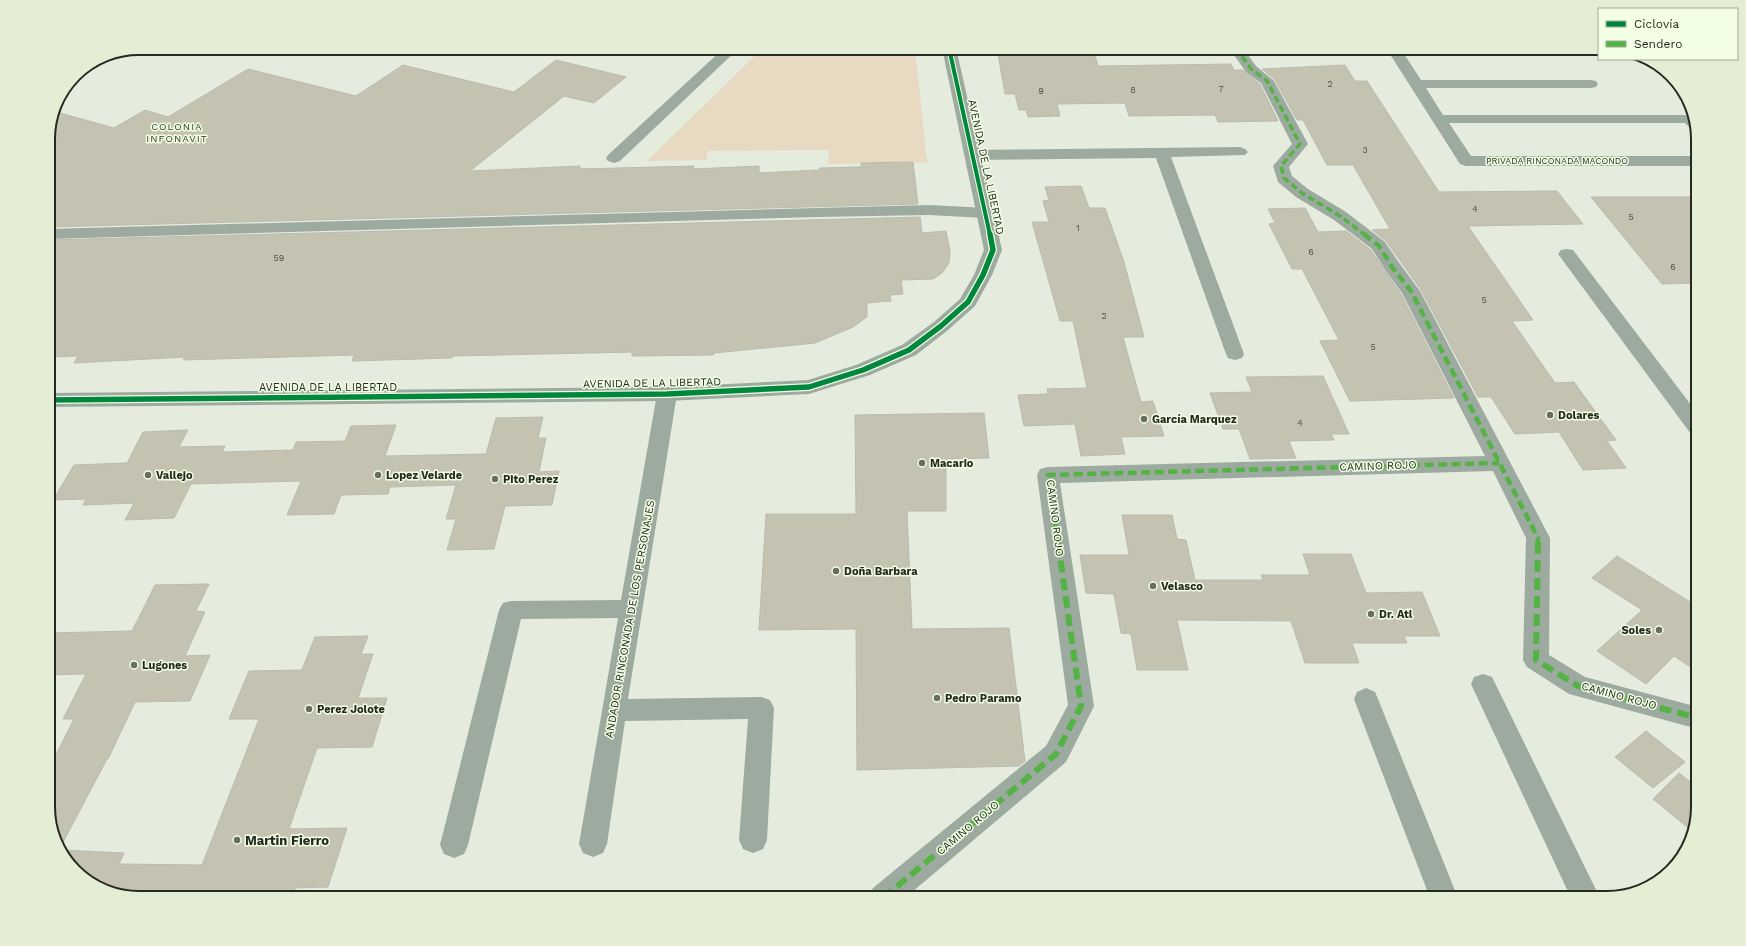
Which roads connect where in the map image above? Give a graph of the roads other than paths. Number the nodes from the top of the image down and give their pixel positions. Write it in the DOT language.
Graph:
graph roads {
  1 [pos="724,55"];
  2 [pos="951,55"];
  3 [pos="1241,55"];
  4 [pos="1398,55"];
  5 [pos="1417,84"];
  6 [pos="1591,84"];
  7 [pos="1439,119"];
  8 [pos="1688,119"];
  9 [pos="1240,152"];
  10 [pos="1162,153"];
  11 [pos="974,155"];
  12 [pos="614,158"];
  13 [pos="1691,161"];
  14 [pos="986,213"];
  15 [pos="55,234"];
  16 [pos="1568,254"];
  17 [pos="1235,354"];
  18 [pos="667,394"];
  19 [pos="55,400"];
  20 [pos="1691,420"];
  21 [pos="1499,463"];
  22 [pos="631,609"];
  23 [pos="1483,684"];
  24 [pos="1366,699"];
  25 [pos="614,710"];
  26 [pos="1691,716"];
  27 [pos="753,840"];
  28 [pos="593,844"];
  29 [pos="454,845"];
  30 [pos="892,891"];
  31 [pos="1441,891"];
  32 [pos="1583,891"];
  1 -- 12 [label="lane"];
  2 -- 11 [label="street, AVENIDA DE LA LIBERTAD"];
  3 -- 21 [label="street, CAMINO ROJO"];
  4 -- 5 [label="lane, PRIVADA RINCONADA MACONDO"];
  5 -- 6 [label="lane"];
  5 -- 7 [label="lane, PRIVADA RINCONADA MACONDO"];
  7 -- 8 [label="lane"];
  7 -- 13 [label="lane, PRIVADA RINCONADA MACONDO"];
  9 -- 10 [label="lane"];
  10 -- 11 [label="lane"];
  10 -- 17 [label="lane"];
  11 -- 14 [label="street, AVENIDA DE LA LIBERTAD"];
  14 -- 15 [label="lane"];
  14 -- 18 [label="street, AVENIDA DE LA LIBERTAD"];
  16 -- 20 [label="lane"];
  18 -- 19 [label="street, AVENIDA DE LA LIBERTAD"];
  18 -- 22 [label="lane, ANDADOR RINCONADA DE LOS PERSONAJES"];
  21 -- 26 [label="street, CAMINO ROJO"];
  21 -- 30 [label="street, CAMINO ROJO"];
  22 -- 25 [label="lane, ANDADOR RINCONADA DE LOS PERSONAJES"];
  22 -- 29 [label="lane"];
  23 -- 32 [label="lane"];
  24 -- 31 [label="lane"];
  25 -- 27 [label="lane"];
  25 -- 28 [label="lane, ANDADOR RINCONADA DE LOS PERSONAJES"];
}
